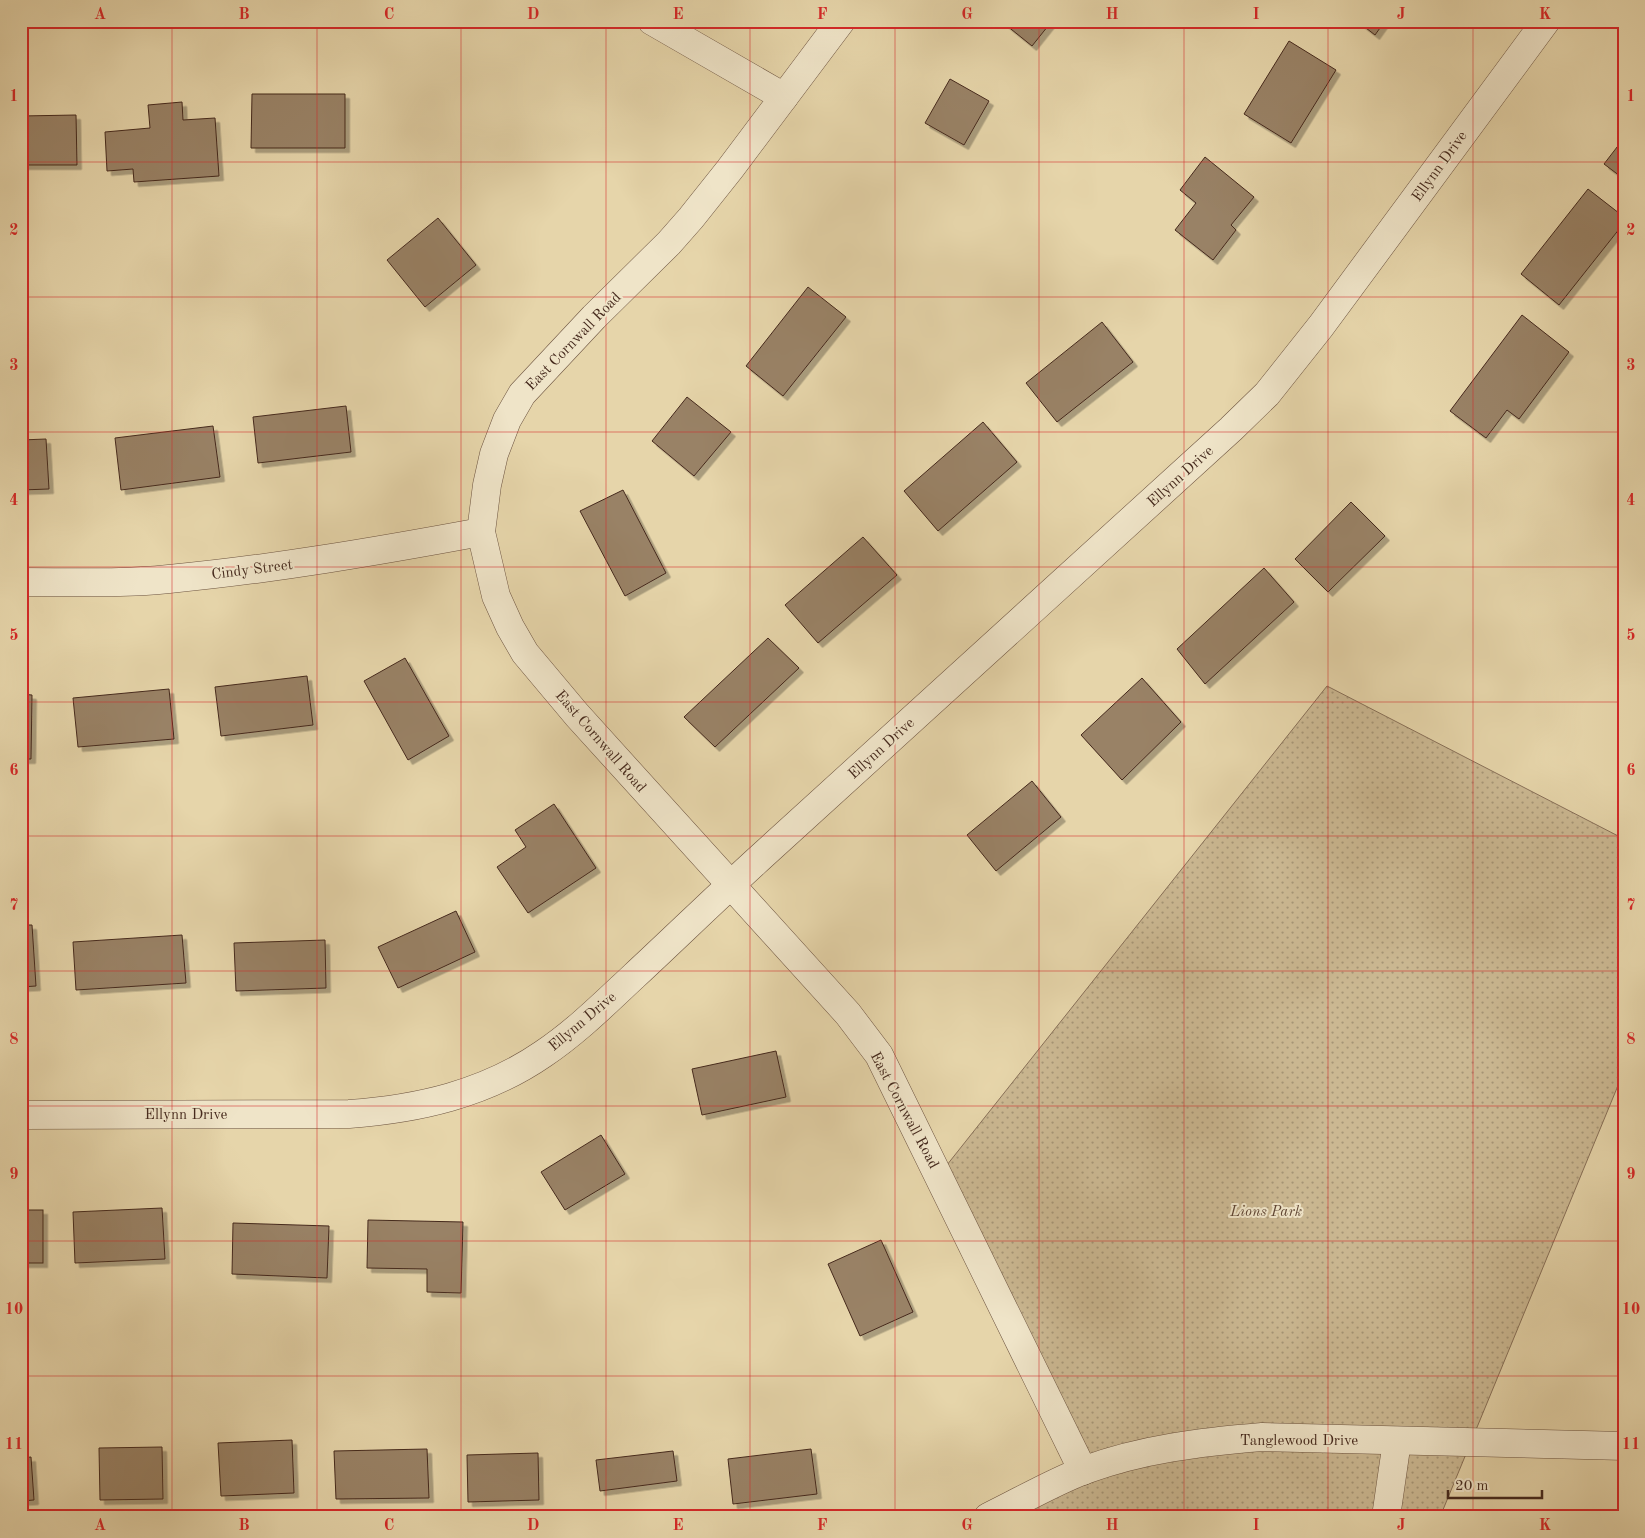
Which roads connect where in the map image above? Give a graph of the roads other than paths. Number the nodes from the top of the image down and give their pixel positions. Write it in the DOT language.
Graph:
graph roads {
  1 [pos="652,21"];
  2 [pos="841,21"];
  3 [pos="1546,21"];
  4 [pos="784,97"];
  5 [pos="482,532"];
  6 [pos="21,582"];
  7 [pos="730,886"];
  8 [pos="21,1115"];
  9 [pos="1397,1441"];
  10 [pos="1624,1446"];
  11 [pos="1083,1471"];
  12 [pos="988,1517"];
  13 [pos="1386,1517"];
  1 -- 4 [label="street"];
  2 -- 4 [label="street, East Cornwall Road"];
  3 -- 7 [label="street, Ellynn Drive"];
  4 -- 5 [label="street, East Cornwall Road"];
  5 -- 6 [label="street, Cindy Street"];
  5 -- 7 [label="street, East Cornwall Road"];
  7 -- 8 [label="street, Ellynn Drive"];
  7 -- 11 [label="street, East Cornwall Road"];
  9 -- 10 [label="street, Tanglewood Drive"];
  9 -- 11 [label="street, Tanglewood Drive"];
  9 -- 13 [label="street"];
  11 -- 12 [label="street, Tanglewood Drive"];
}
